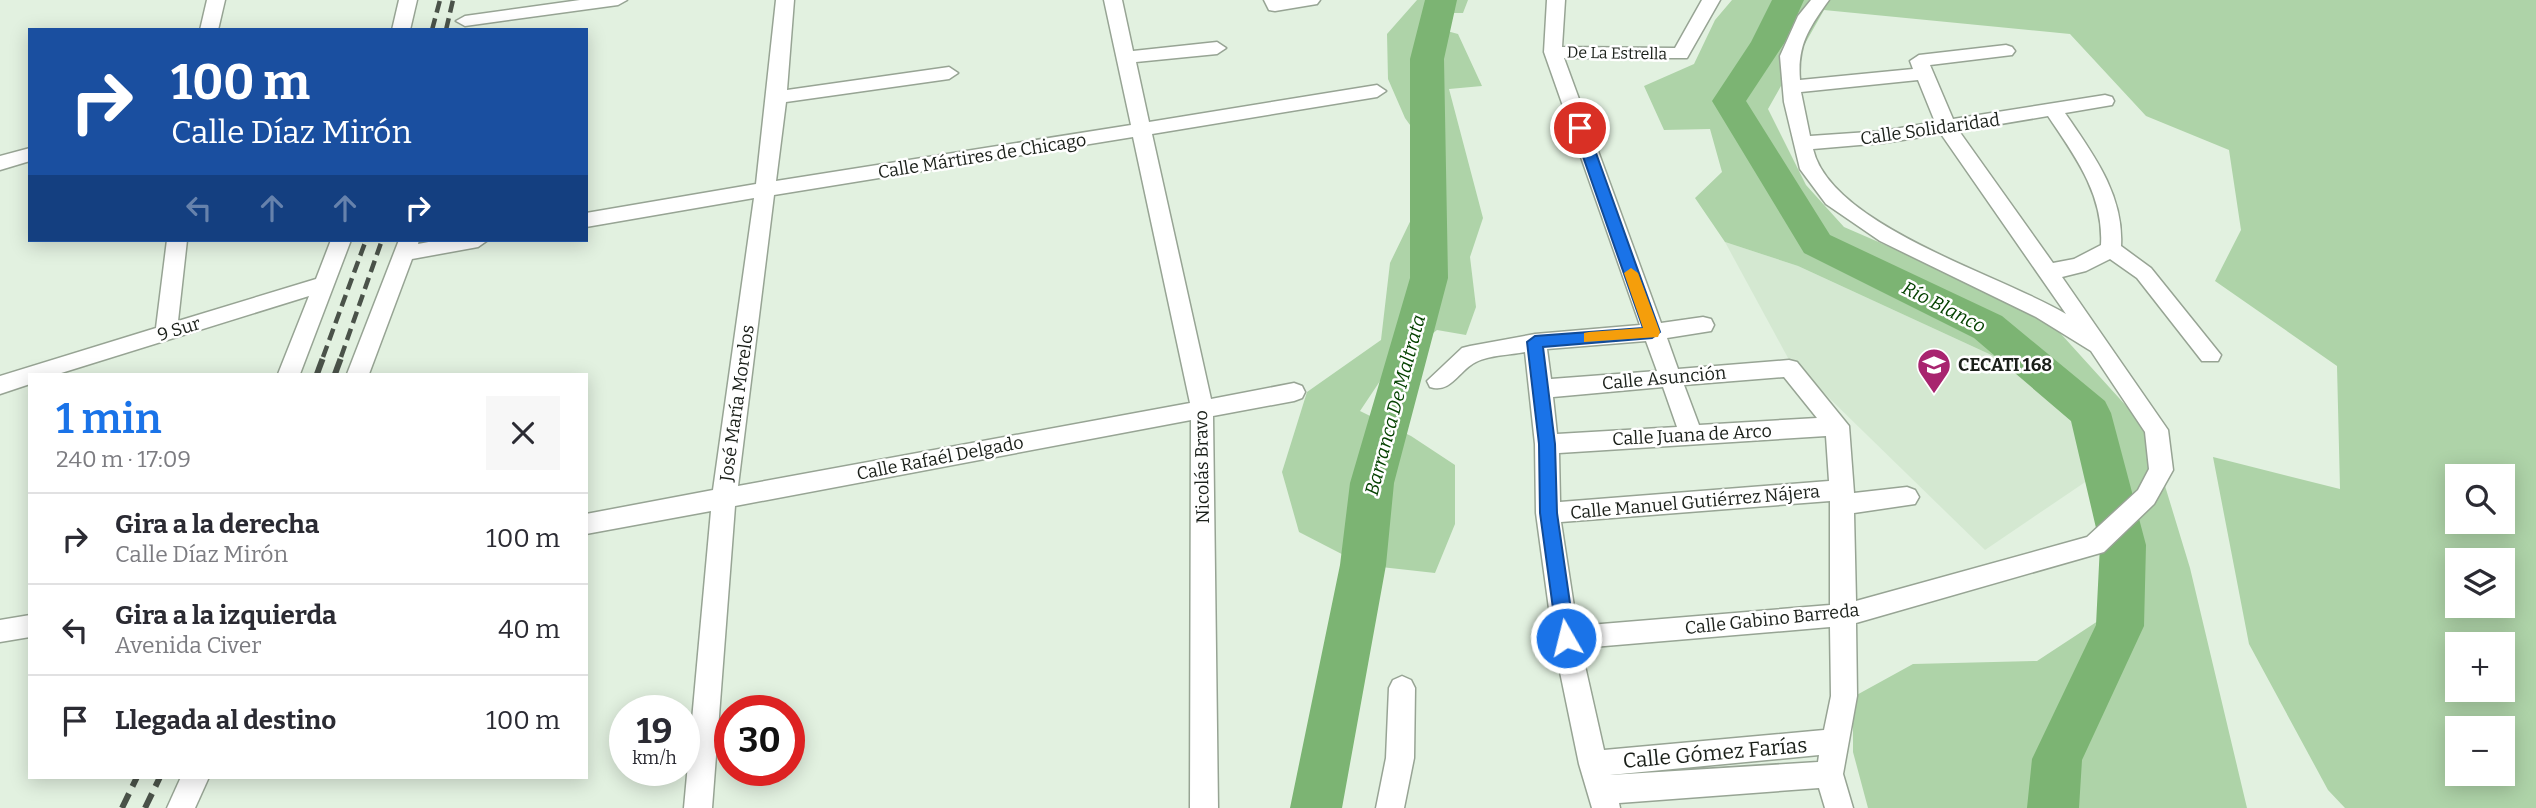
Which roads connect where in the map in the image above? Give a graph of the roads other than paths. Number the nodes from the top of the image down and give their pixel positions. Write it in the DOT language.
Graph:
graph roads {
  1 [pos="215,0"];
  2 [pos="408,0"];
  3 [pos="470,0"];
  4 [pos="618,0"];
  5 [pos="785,0"];
  6 [pos="1113,0"];
  7 [pos="1273,0"];
  8 [pos="1311,0"];
  9 [pos="1556,0"];
  10 [pos="1712,0"];
  11 [pos="1819,0"];
  12 [pos="464,25"];
  13 [pos="209,28"];
  14 [pos="401,28"];
  15 [pos="1217,48"];
  16 [pos="2006,51"];
  17 [pos="1553,52"];
  18 [pos="1125,58"];
  19 [pos="1921,67"];
  20 [pos="948,73"];
  21 [pos="1791,87"];
  22 [pos="1377,90"];
  23 [pos="777,97"];
  24 [pos="2105,101"];
  25 [pos="2054,111"];
  26 [pos="1947,128"];
  27 [pos="1143,131"];
  28 [pos="1804,143"];
  29 [pos="28,156"];
  30 [pos="0,163"];
  31 [pos="766,188"];
  32 [pos="588,220"];
  33 [pos="177,242"];
  34 [pos="340,242"];
  35 [pos="455,242"];
  36 [pos="408,246"];
  37 [pos="2111,249"];
  38 [pos="2046,272"];
  39 [pos="326,283"];
  40 [pos="1703,325"];
  41 [pos="1652,332"];
  42 [pos="166,333"];
  43 [pos="1535,342"];
  44 [pos="2099,345"];
  45 [pos="2210,355"];
  46 [pos="37,373"];
  47 [pos="289,373"];
  48 [pos="358,373"];
  49 [pos="28,376"];
  50 [pos="1669,378"];
  51 [pos="1438,381"];
  52 [pos="0,385"];
  53 [pos="1539,389"];
  54 [pos="1294,392"];
  55 [pos="1202,407"];
  56 [pos="1837,426"];
  57 [pos="1691,435"];
  58 [pos="1547,444"];
  59 [pos="1842,497"];
  60 [pos="1907,497"];
  61 [pos="724,499"];
  62 [pos="1548,513"];
  63 [pos="588,524"];
  64 [pos="1845,615"];
  65 [pos="28,626"];
  66 [pos="0,631"];
  67 [pos="1566,638"];
  68 [pos="1402,688"];
  69 [pos="1836,741"];
  70 [pos="1593,764"];
  71 [pos="1829,774"];
  72 [pos="194,779"];
  73 [pos="1604,799"];
  74 [pos="181,808"];
  75 [pos="698,808"];
  76 [pos="1205,808"];
  77 [pos="1390,808"];
  78 [pos="1839,808"];
  1 -- 13 [label="street"];
  2 -- 14 [label="street"];
  3 -- 12 [label="street"];
  4 -- 12 [label="street"];
  5 -- 23 [label="street, José María Morelos"];
  6 -- 18 [label="street"];
  7 -- 8 [label="street"];
  9 -- 17 [label="street"];
  10 -- 17 [label="street, De La Estrella"];
  11 -- 21 [label="street"];
  15 -- 18 [label="street"];
  16 -- 19 [label="street"];
  17 -- 41 [label="street"];
  18 -- 27 [label="street"];
  19 -- 21 [label="street"];
  19 -- 26 [label="street"];
  20 -- 23 [label="street"];
  21 -- 28 [label="street"];
  22 -- 27 [label="street, Calle Mártires de Chicago"];
  23 -- 31 [label="street, José María Morelos"];
  24 -- 25 [label="street, Calle Solidaridad"];
  25 -- 26 [label="street, Calle Solidaridad"];
  25 -- 37 [label="street"];
  26 -- 28 [label="street, Calle Solidaridad"];
  26 -- 38 [label="street"];
  27 -- 31 [label="street, Calle Mártires de Chicago"];
  27 -- 55 [label="street, Nicolás Bravo"];
  28 -- 44 [label="street"];
  29 -- 30 [label="street"];
  31 -- 32 [label="street, Calle Mártires de Chicago"];
  31 -- 61 [label="street, José María Morelos"];
  33 -- 42 [label="street"];
  34 -- 39 [label="street"];
  35 -- 36 [label="street"];
  36 -- 48 [label="street"];
  37 -- 38 [label="street"];
  37 -- 45 [label="street"];
  38 -- 44 [label="street"];
  39 -- 42 [label="street, 9 Sur"];
  39 -- 47 [label="street"];
  40 -- 41 [label="street"];
  41 -- 43 [label="street"];
  41 -- 50 [label="street"];
  42 -- 46 [label="street, 9 Sur"];
  43 -- 51 [label="street"];
  43 -- 53 [label="street"];
  44 -- 64 [label="street, Calle Gabino Barreda"];
  49 -- 52 [label="street, 9 Sur"];
  50 -- 53 [label="street, Calle Asunción"];
  50 -- 56 [label="street, Calle Asunción"];
  50 -- 57 [label="street"];
  53 -- 58 [label="street"];
  54 -- 55 [label="street, Calle Rafaél Delgado"];
  55 -- 61 [label="street, Calle Rafaél Delgado"];
  55 -- 76 [label="street, Nicolás Bravo"];
  56 -- 57 [label="street, Calle Juana de Arco"];
  56 -- 59 [label="street"];
  57 -- 58 [label="street, Calle Juana de Arco"];
  58 -- 62 [label="street"];
  59 -- 60 [label="street, Calle Manuel Gutiérrez Nájera"];
  59 -- 62 [label="street, Calle Manuel Gutiérrez Nájera"];
  59 -- 64 [label="street"];
  61 -- 63 [label="street, Calle Rafaél Delgado"];
  61 -- 75 [label="street, José María Morelos"];
  62 -- 67 [label="street"];
  64 -- 67 [label="street, Calle Gabino Barreda"];
  64 -- 69 [label="street"];
  65 -- 66 [label="street"];
  67 -- 70 [label="street"];
  68 -- 77 [label="street"];
  69 -- 70 [label="street, Calle Gómez Farías"];
  69 -- 71 [label="street"];
  70 -- 73 [label="street"];
  71 -- 73 [label="street, Calle Gómez Farías"];
  71 -- 78 [label="street"];
  72 -- 74 [label="street"];
}
